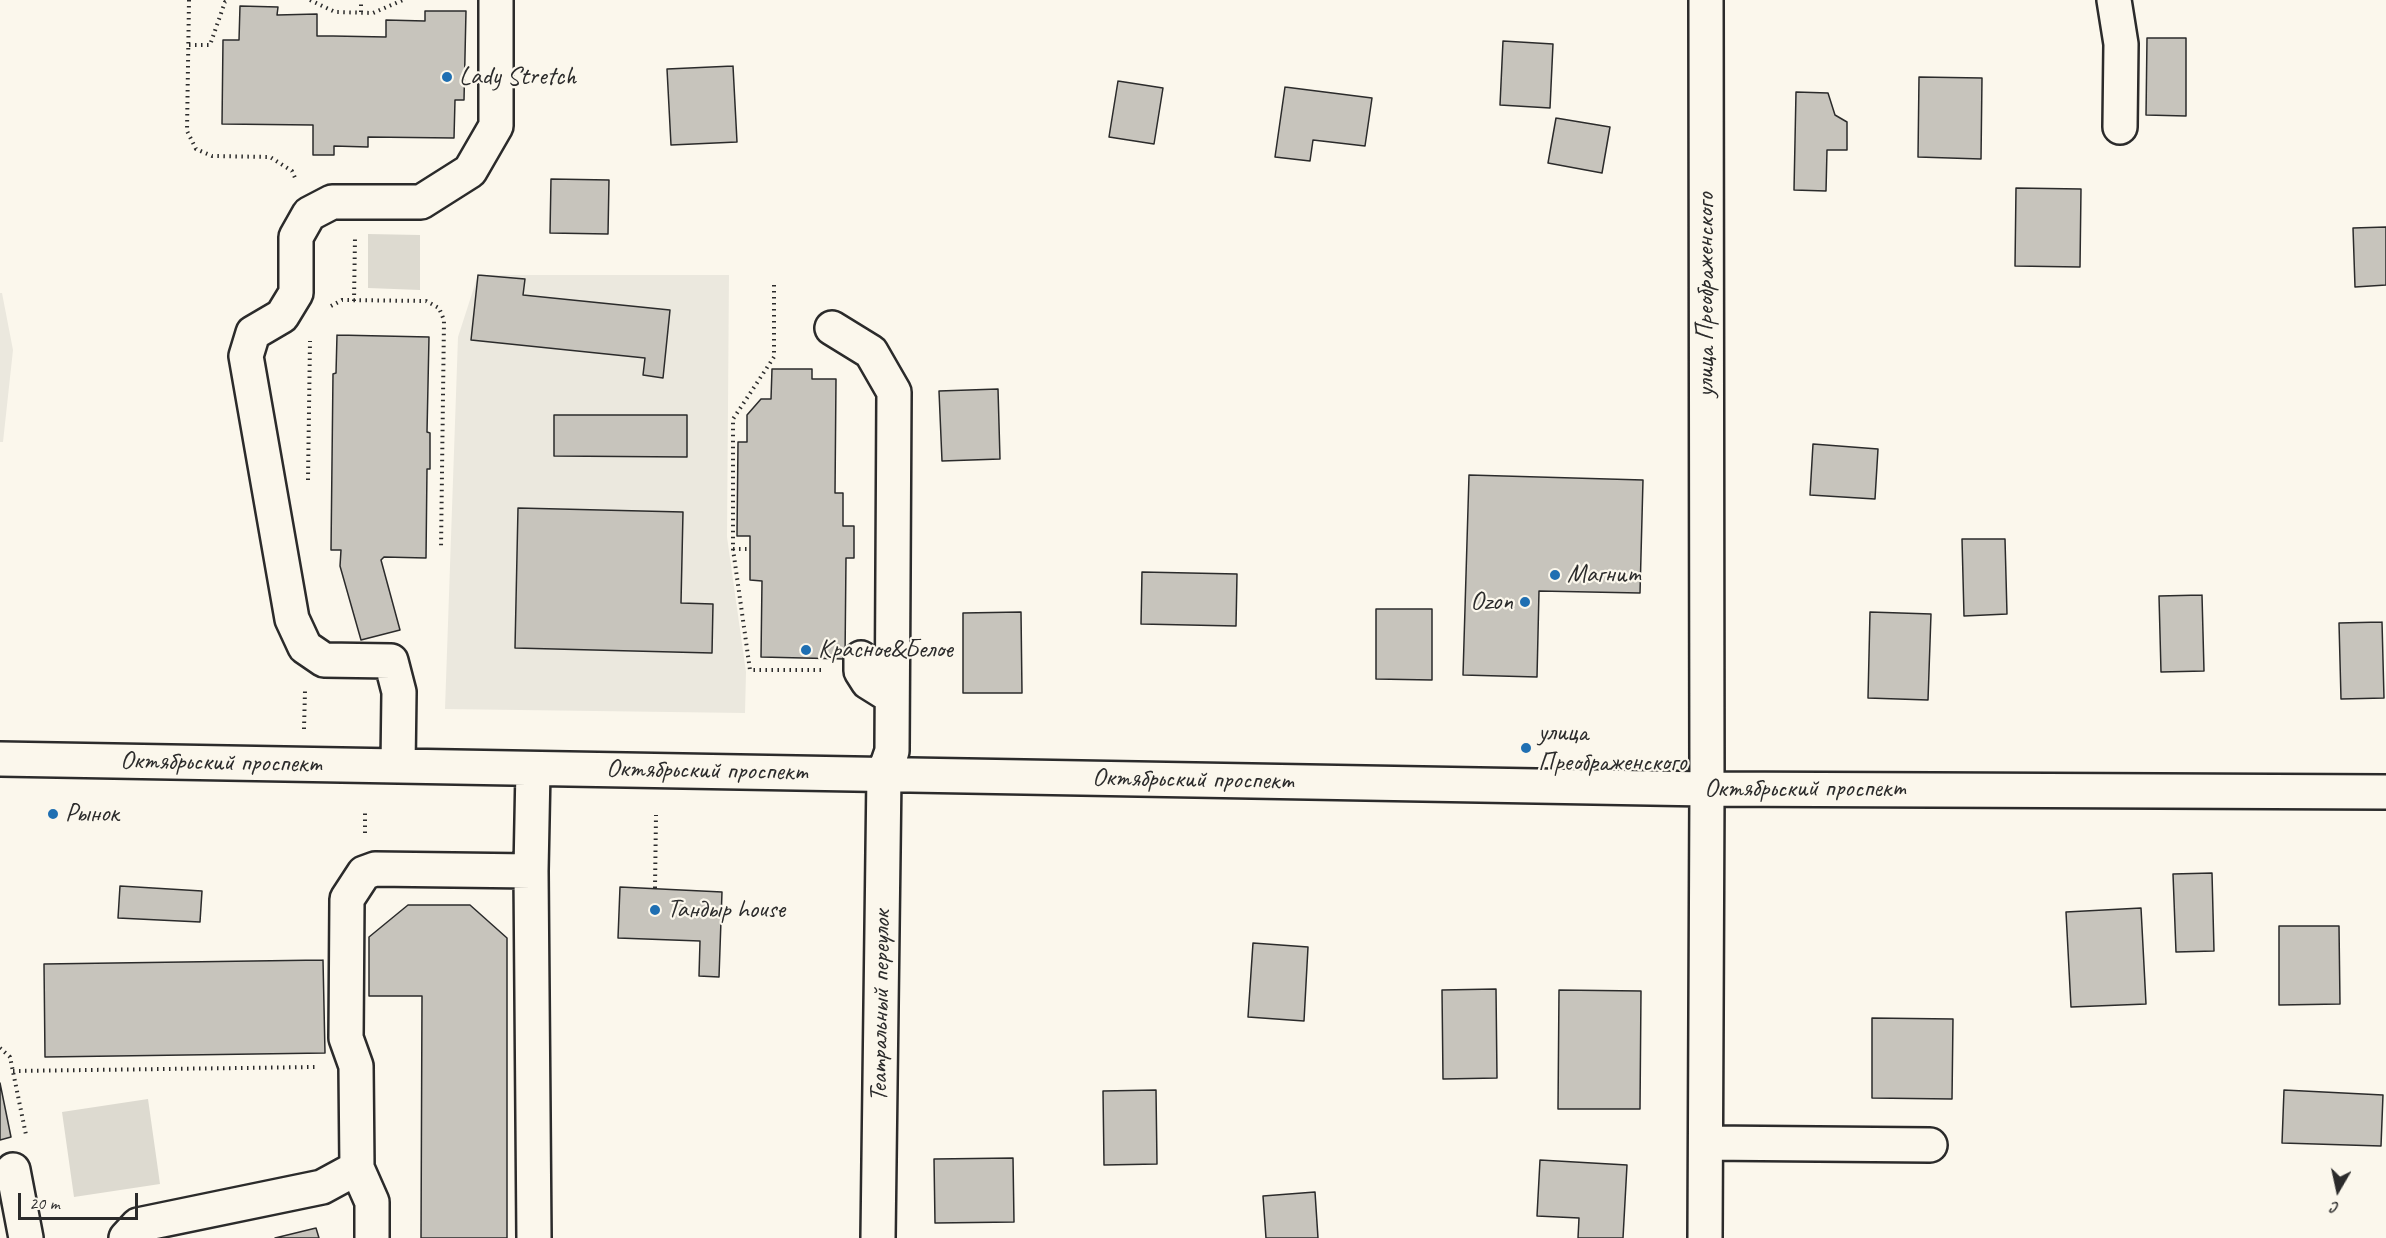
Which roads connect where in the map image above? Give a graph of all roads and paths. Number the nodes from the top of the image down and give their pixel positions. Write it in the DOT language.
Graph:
graph roads {
  1 [pos="189,0"];
  2 [pos="229,0"];
  3 [pos="310,0"];
  4 [pos="361,0"];
  5 [pos="403,0"];
  6 [pos="496,0"];
  7 [pos="1706,0"];
  8 [pos="2114,0"];
  9 [pos="361,12"];
  10 [pos="189,45"];
  11 [pos="2120,127"];
  12 [pos="355,201"];
  13 [pos="309,214"];
  14 [pos="774,285"];
  15 [pos="354,301"];
  16 [pos="322,311"];
  17 [pos="832,328"];
  18 [pos="310,330"];
  19 [pos="308,483"];
  20 [pos="441,549"];
  21 [pos="733,549"];
  22 [pos="750,549"];
  23 [pos="305,647"];
  24 [pos="861,658"];
  25 [pos="750,670"];
  26 [pos="892,697"];
  27 [pos="304,732"];
  28 [pos="0,759"];
  29 [pos="398,766"];
  30 [pos="533,769"];
  31 [pos="884,774"];
  32 [pos="1707,789"];
  33 [pos="2386,792"];
  34 [pos="656,815"];
  35 [pos="531,871"];
  36 [pos="655,888"];
  37 [pos="0,1048"];
  38 [pos="356,1066"];
  39 [pos="13,1071"];
  40 [pos="1706,1143"];
  41 [pos="1930,1145"];
  42 [pos="357,1168"];
  43 [pos="13,1170"];
  44 [pos="26,1238"];
  45 [pos="126,1238"];
  46 [pos="372,1238"];
  47 [pos="534,1238"];
  48 [pos="878,1238"];
  49 [pos="1705,1238"];
  1 -- 10 [label="path"];
  2 -- 10 [label="path"];
  3 -- 9 [label="path"];
  4 -- 9 [label="path"];
  5 -- 9 [label="path"];
  6 -- 12 [label="street"];
  7 -- 32 [label="street, улица Преображенского"];
  8 -- 11 [label="street"];
  10 -- 13 [label="path"];
  12 -- 13 [label="street"];
  12 -- 15 [label="path"];
  13 -- 23 [label="street"];
  14 -- 21 [label="path"];
  15 -- 16 [label="path"];
  15 -- 20 [label="path"];
  17 -- 26 [label="street, Театральный переулок"];
  18 -- 19 [label="path"];
  21 -- 22 [label="path"];
  21 -- 25 [label="path"];
  23 -- 27 [label="path"];
  23 -- 29 [label="street"];
  24 -- 26 [label="street"];
  26 -- 31 [label="street, Театральный переулок"];
  28 -- 29 [label="street, Октябрьский проспект"];
  29 -- 30 [label="street, Октябрьский проспект"];
  30 -- 31 [label="street, Октябрьский проспект"];
  30 -- 35 [label="street"];
  31 -- 32 [label="street, Октябрьский проспект"];
  31 -- 48 [label="street, Театральный переулок"];
  32 -- 33 [label="street, Октябрьский проспект"];
  32 -- 40 [label="street, улица Преображенского"];
  34 -- 36 [label="path"];
  35 -- 38 [label="street"];
  35 -- 47 [label="street"];
  37 -- 39 [label="path"];
  38 -- 39 [label="path"];
  38 -- 42 [label="street"];
  39 -- 43 [label="path"];
  40 -- 41 [label="street"];
  40 -- 49 [label="street, улица Преображенского"];
  42 -- 45 [label="street"];
  42 -- 46 [label="street"];
  43 -- 44 [label="street"];
}
